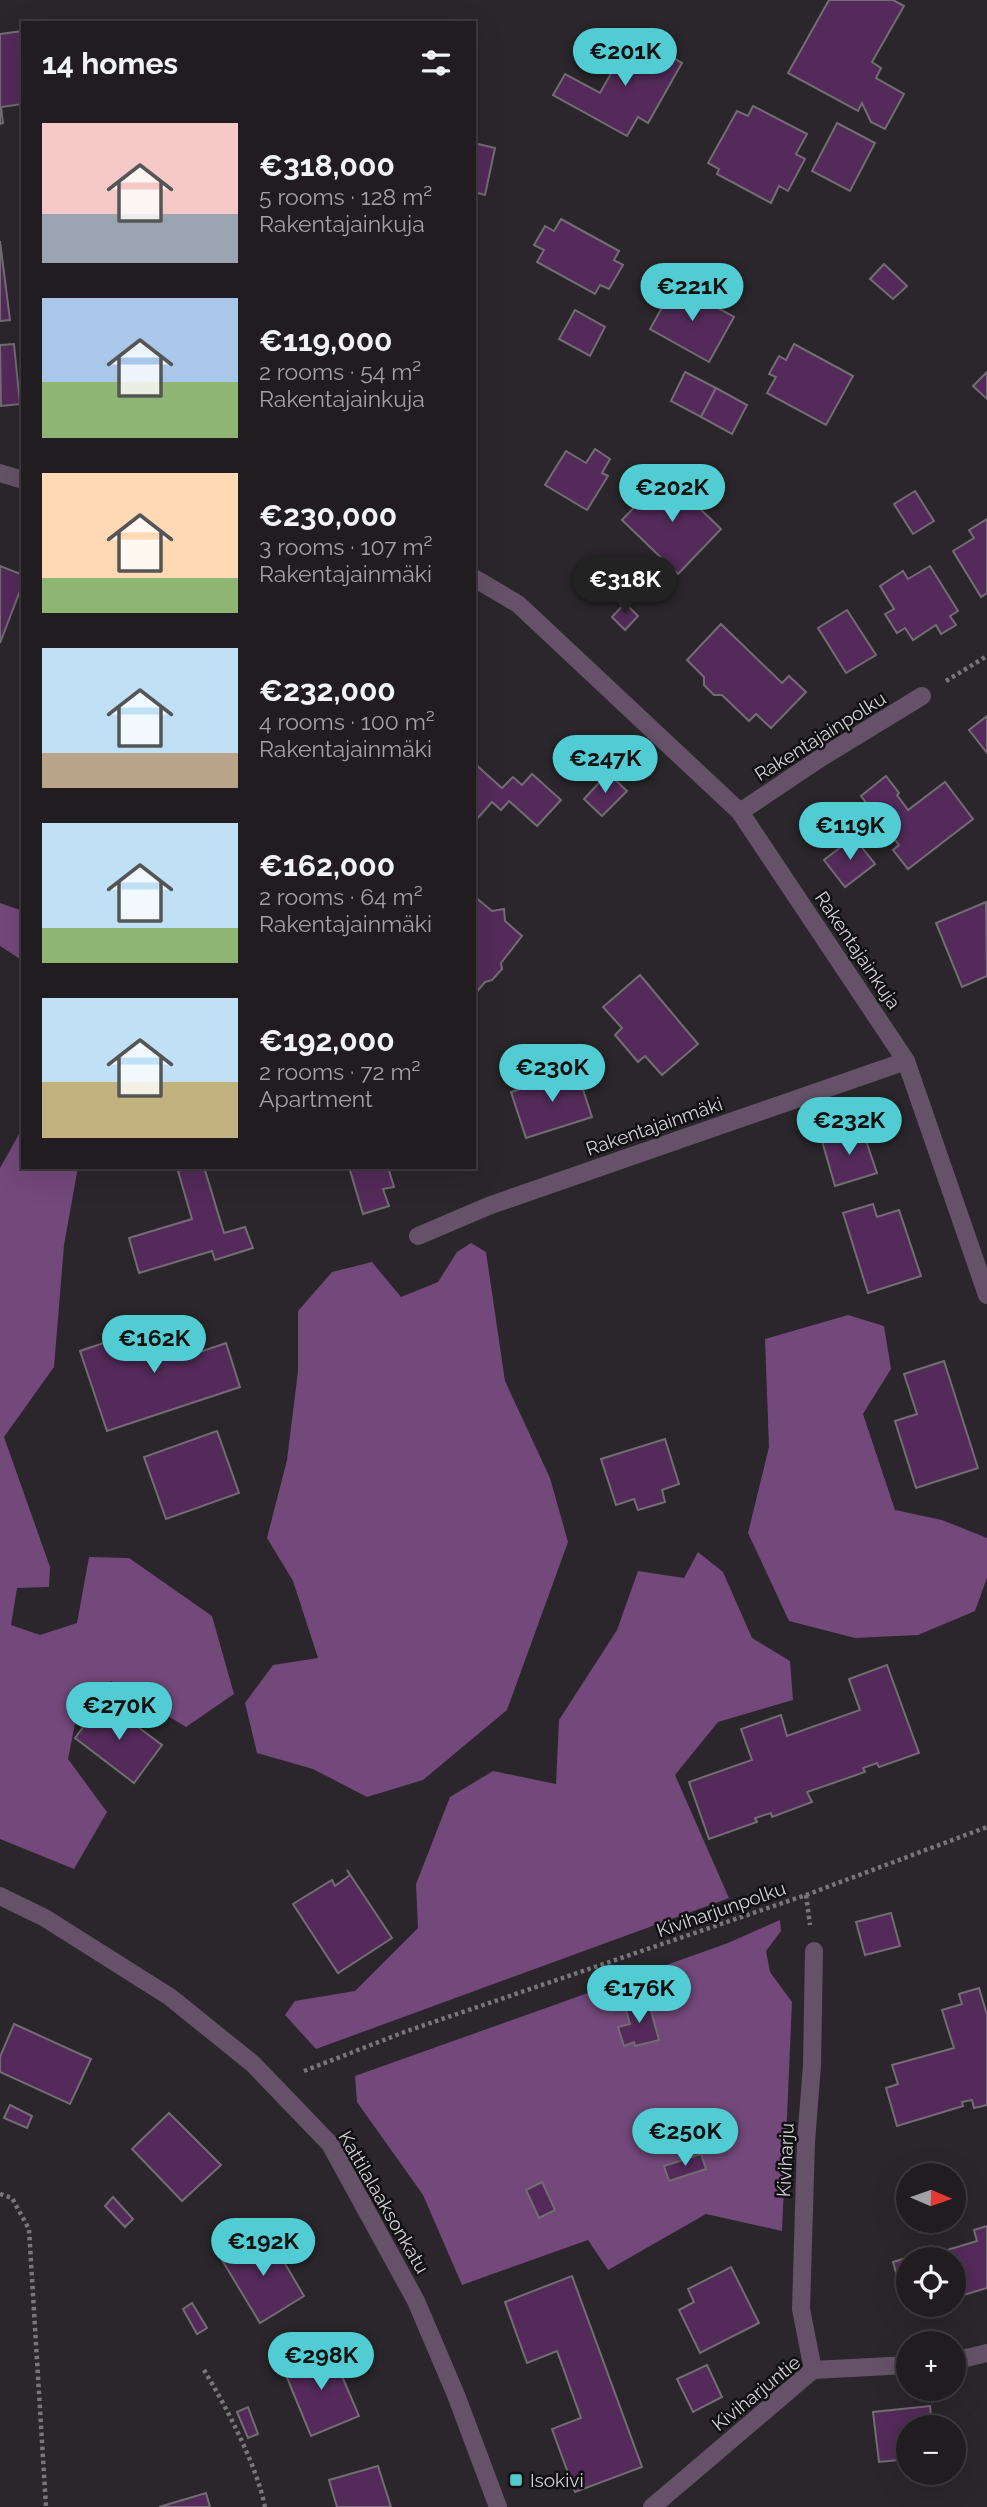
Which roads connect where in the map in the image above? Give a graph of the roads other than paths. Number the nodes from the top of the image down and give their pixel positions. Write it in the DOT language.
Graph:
graph roads {
  1 [pos="0,473"];
  2 [pos="21,479"];
  3 [pos="476,579"];
  4 [pos="922,696"];
  5 [pos="740,811"];
  6 [pos="906,1061"];
  7 [pos="418,1236"];
  8 [pos="987,1296"];
  9 [pos="0,1896"];
  10 [pos="814,1951"];
  11 [pos="987,2353"];
  12 [pos="966,2358"];
  13 [pos="896,2366"];
  14 [pos="814,2370"];
  15 [pos="498,2507"];
  16 [pos="652,2507"];
  1 -- 2 [label="street"];
  3 -- 5 [label="street, Rakentajainkuja"];
  4 -- 5 [label="street, Rakentajainpolku"];
  5 -- 6 [label="street, Rakentajainkuja"];
  6 -- 7 [label="street, Rakentajainmäki"];
  6 -- 8 [label="street, Rakentajainkuja"];
  9 -- 15 [label="street, Kattilalaaksonkatu"];
  10 -- 14 [label="street, Kiviharju"];
  11 -- 12 [label="street"];
  13 -- 14 [label="street, Kiviharjuntie"];
  14 -- 16 [label="street, Kiviharjuntie"];
}
